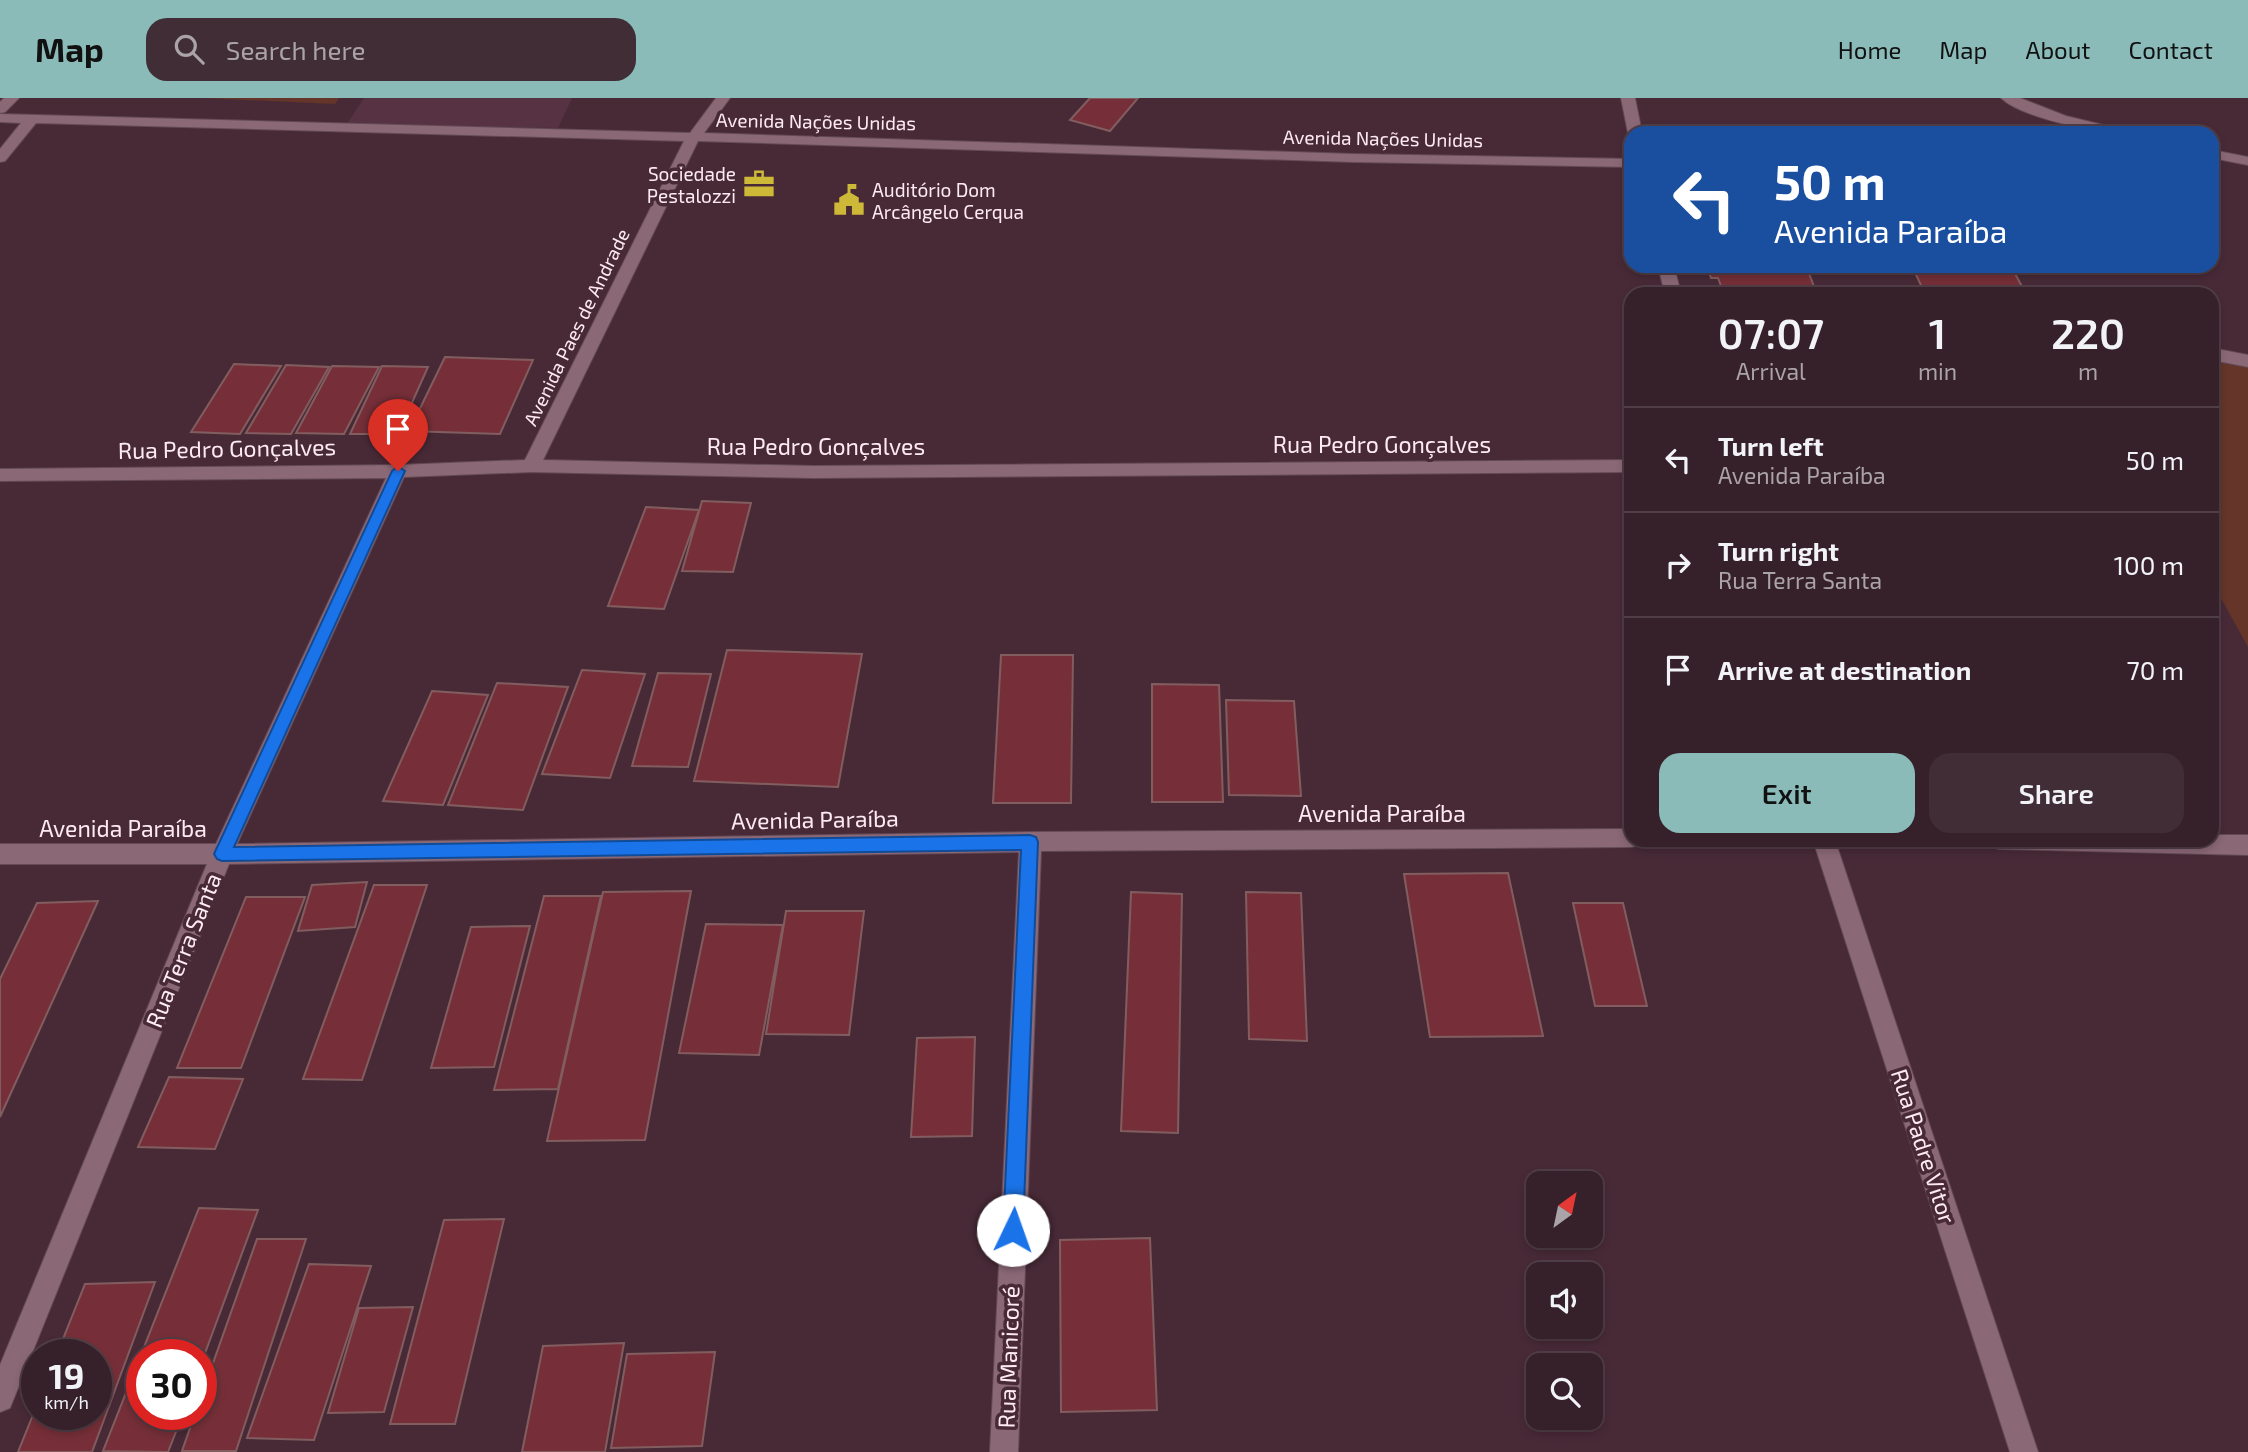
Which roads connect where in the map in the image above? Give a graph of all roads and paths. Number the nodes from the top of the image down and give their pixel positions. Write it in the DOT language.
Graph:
graph roads {
  1 [pos="12,98"];
  2 [pos="723,98"];
  3 [pos="1628,98"];
  4 [pos="2008,98"];
  5 [pos="2060,98"];
  6 [pos="0,109"];
  7 [pos="0,118"];
  8 [pos="2061,119"];
  9 [pos="31,120"];
  10 [pos="1634,126"];
  11 [pos="2090,126"];
  12 [pos="694,138"];
  13 [pos="2219,155"];
  14 [pos="0,158"];
  15 [pos="2248,161"];
  16 [pos="1624,163"];
  17 [pos="2219,355"];
  18 [pos="2248,361"];
  19 [pos="531,466"];
  20 [pos="1624,467"];
  21 [pos="398,471"];
  22 [pos="0,475"];
  23 [pos="1624,838"];
  24 [pos="1030,842"];
  25 [pos="2219,844"];
  26 [pos="2248,845"];
  27 [pos="1826,847"];
  28 [pos="0,854"];
  29 [pos="222,854"];
  30 [pos="0,1398"];
  31 [pos="1004,1452"];
  32 [pos="2024,1452"];
  1 -- 6 [label="street"];
  2 -- 12 [label="street, Avenida Paes de Andrade"];
  3 -- 10 [label="street"];
  4 -- 8 [label="street"];
  5 -- 8 [label="street"];
  7 -- 9 [label="street, Avenida Nações Unidas"];
  8 -- 11 [label="street"];
  9 -- 12 [label="street, Avenida Nações Unidas"];
  9 -- 14 [label="street"];
  12 -- 16 [label="street, Avenida Nações Unidas"];
  12 -- 19 [label="street, Avenida Paes de Andrade"];
  13 -- 15 [label="street"];
  17 -- 18 [label="street"];
  19 -- 20 [label="street, Rua Pedro Gonçalves"];
  19 -- 21 [label="street, Rua Pedro Gonçalves"];
  21 -- 22 [label="street, Rua Pedro Gonçalves"];
  21 -- 29 [label="street, Rua Terra Santa"];
  23 -- 24 [label="street, Avenida Paraíba"];
  24 -- 29 [label="street, Avenida Paraíba"];
  24 -- 31 [label="street, Rua Manicoré"];
  25 -- 26 [label="street"];
  27 -- 32 [label="street, Rua Padre Vitor"];
  28 -- 29 [label="street, Avenida Paraíba"];
  29 -- 30 [label="street, Rua Terra Santa"];
}
